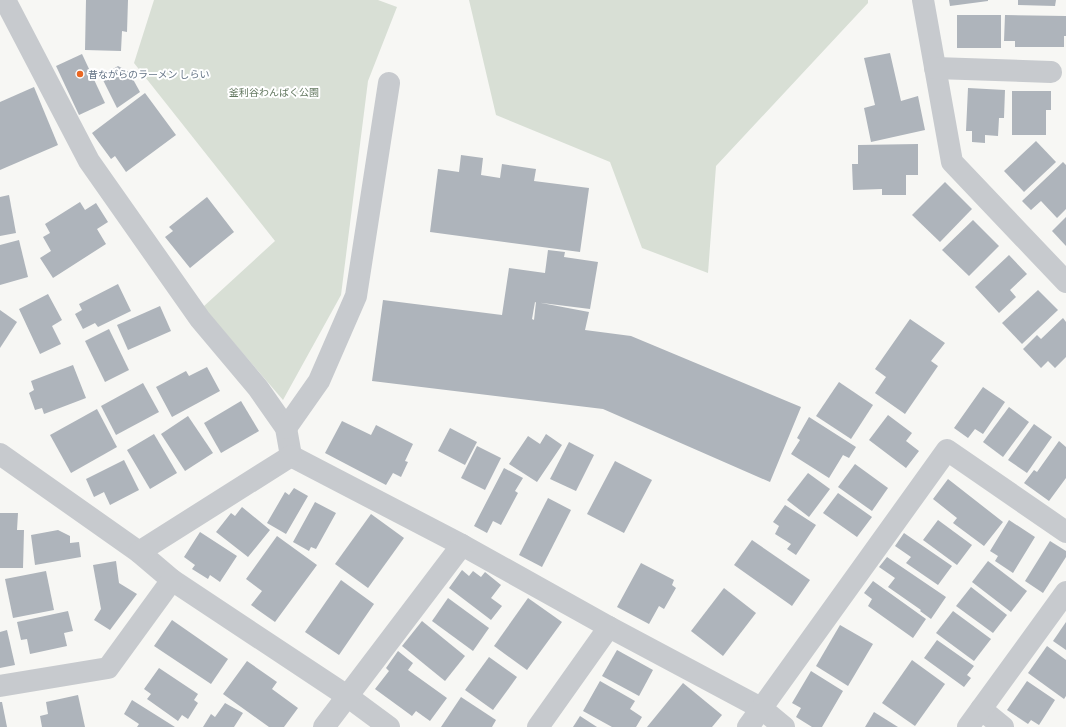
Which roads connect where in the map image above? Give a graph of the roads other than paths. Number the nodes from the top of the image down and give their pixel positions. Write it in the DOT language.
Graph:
graph roads {
  1 [pos="5,0"];
  2 [pos="923,0"];
  3 [pos="935,68"];
  4 [pos="1051,72"];
  5 [pos="390,83"];
  6 [pos="1066,282"];
  7 [pos="286,428"];
  8 [pos="0,454"];
  9 [pos="291,456"];
  10 [pos="1066,532"];
  11 [pos="462,545"];
  12 [pos="139,552"];
  13 [pos="172,580"];
  14 [pos="1066,592"];
  15 [pos="609,627"];
  16 [pos="0,686"];
  17 [pos="347,696"];
  18 [pos="761,708"];
  19 [pos="981,710"];
  20 [pos="324,727"];
  21 [pos="389,727"];
  22 [pos="538,727"];
  23 [pos="748,727"];
  24 [pos="784,727"];
  25 [pos="968,727"];
  26 [pos="1003,727"];
  1 -- 7 [label="street"];
  2 -- 3 [label="street"];
  3 -- 4 [label="street"];
  3 -- 6 [label="street"];
  5 -- 7 [label="street"];
  7 -- 9 [label="street"];
  8 -- 12 [label="street"];
  9 -- 11 [label="street"];
  9 -- 12 [label="street"];
  10 -- 18 [label="street"];
  11 -- 15 [label="street"];
  11 -- 17 [label="street"];
  12 -- 13 [label="street"];
  13 -- 16 [label="street"];
  13 -- 17 [label="street"];
  14 -- 19 [label="street"];
  15 -- 18 [label="street"];
  15 -- 22 [label="street"];
  17 -- 20 [label="street"];
  17 -- 21 [label="street"];
  18 -- 23 [label="street"];
  18 -- 24 [label="street"];
  19 -- 25 [label="street"];
  19 -- 26 [label="street"];
}
